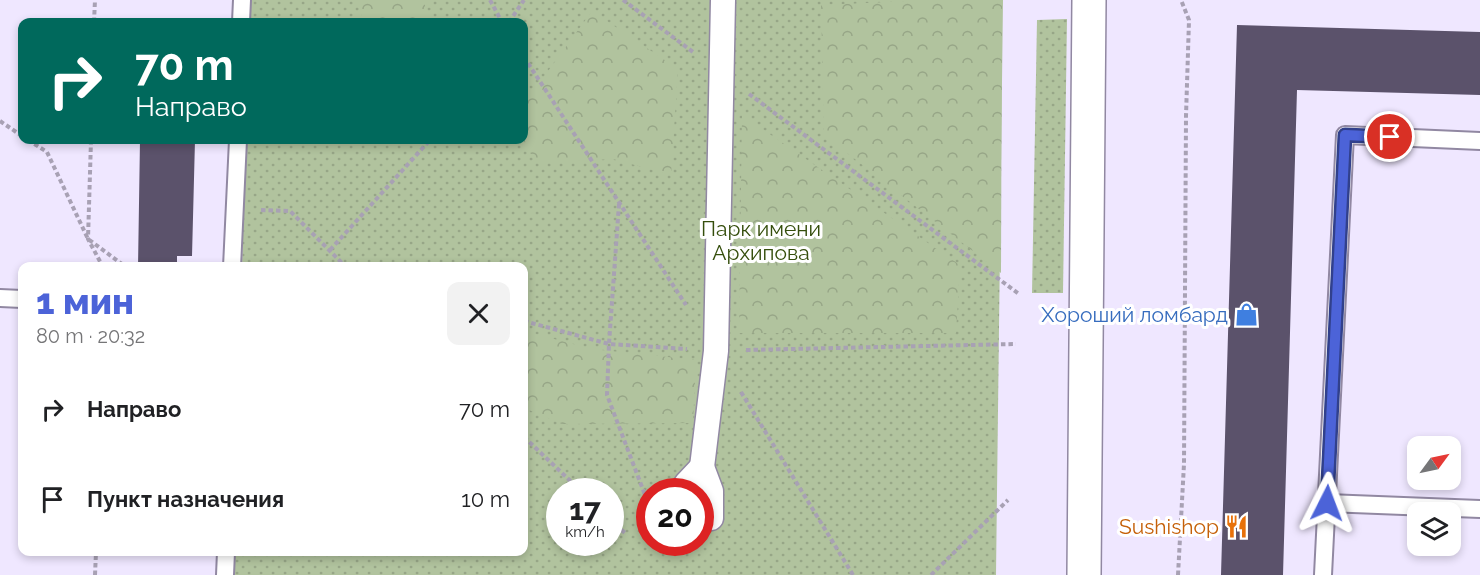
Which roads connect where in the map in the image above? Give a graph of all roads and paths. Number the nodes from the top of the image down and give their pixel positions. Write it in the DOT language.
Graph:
graph roads {
  1 [pos="95,0"];
  2 [pos="242,0"];
  3 [pos="490,0"];
  4 [pos="524,0"];
  5 [pos="623,0"];
  6 [pos="723,0"];
  7 [pos="1089,0"];
  8 [pos="1181,0"];
  9 [pos="94,18"];
  10 [pos="241,18"];
  11 [pos="500,18"];
  12 [pos="511,18"];
  13 [pos="722,73"];
  14 [pos="0,121"];
  15 [pos="18,133"];
  16 [pos="1480,141"];
  17 [pos="34,144"];
  18 [pos="91,144"];
  19 [pos="238,144"];
  20 [pos="426,144"];
  21 [pos="619,203"];
  22 [pos="236,209"];
  23 [pos="88,239"];
  24 [pos="330,250"];
  25 [pos="101,262"];
  26 [pos="119,262"];
  27 [pos="232,262"];
  28 [pos="341,262"];
  29 [pos="1018,294"];
  30 [pos="0,298"];
  31 [pos="18,298"];
  32 [pos="528,322"];
  33 [pos="609,344"];
  34 [pos="1016,344"];
  35 [pos="716,351"];
  36 [pos="528,441"];
  37 [pos="702,466"];
  38 [pos="567,478"];
  39 [pos="639,478"];
  40 [pos="691,478"];
  41 [pos="706,478"];
  42 [pos="1008,500"];
  43 [pos="1327,503"];
  44 [pos="1480,508"];
  45 [pos="96,556"];
  46 [pos="226,556"];
  47 [pos="95,575"];
  48 [pos="225,575"];
  49 [pos="931,575"];
  50 [pos="1084,575"];
  51 [pos="1178,575"];
  52 [pos="1323,575"];
  1 -- 9 [label="path"];
  2 -- 10 [label="lane"];
  3 -- 11 [label="path"];
  4 -- 12 [label="path"];
  5 -- 13 [label="path"];
  6 -- 13 [label="street"];
  7 -- 50 [label="street"];
  8 -- 51 [label="path"];
  13 -- 29 [label="path"];
  13 -- 35 [label="street"];
  14 -- 15 [label="path"];
  16 -- 43 [label="lane"];
  17 -- 23 [label="path"];
  18 -- 23 [label="path"];
  19 -- 22 [label="lane"];
  20 -- 24 [label="path"];
  21 -- 33 [label="path"];
  22 -- 24 [label="path"];
  22 -- 27 [label="lane"];
  23 -- 25 [label="path"];
  23 -- 26 [label="path"];
  24 -- 28 [label="path"];
  30 -- 31 [label="lane"];
  32 -- 33 [label="path"];
  33 -- 35 [label="path"];
  33 -- 39 [label="path"];
  34 -- 35 [label="path"];
  35 -- 37 [label="street"];
  36 -- 38 [label="path"];
  37 -- 40 [label="street"];
  37 -- 41 [label="street"];
  42 -- 49 [label="path"];
  43 -- 44 [label="lane"];
  43 -- 52 [label="lane"];
  45 -- 47 [label="path"];
  46 -- 48 [label="lane"];
}
